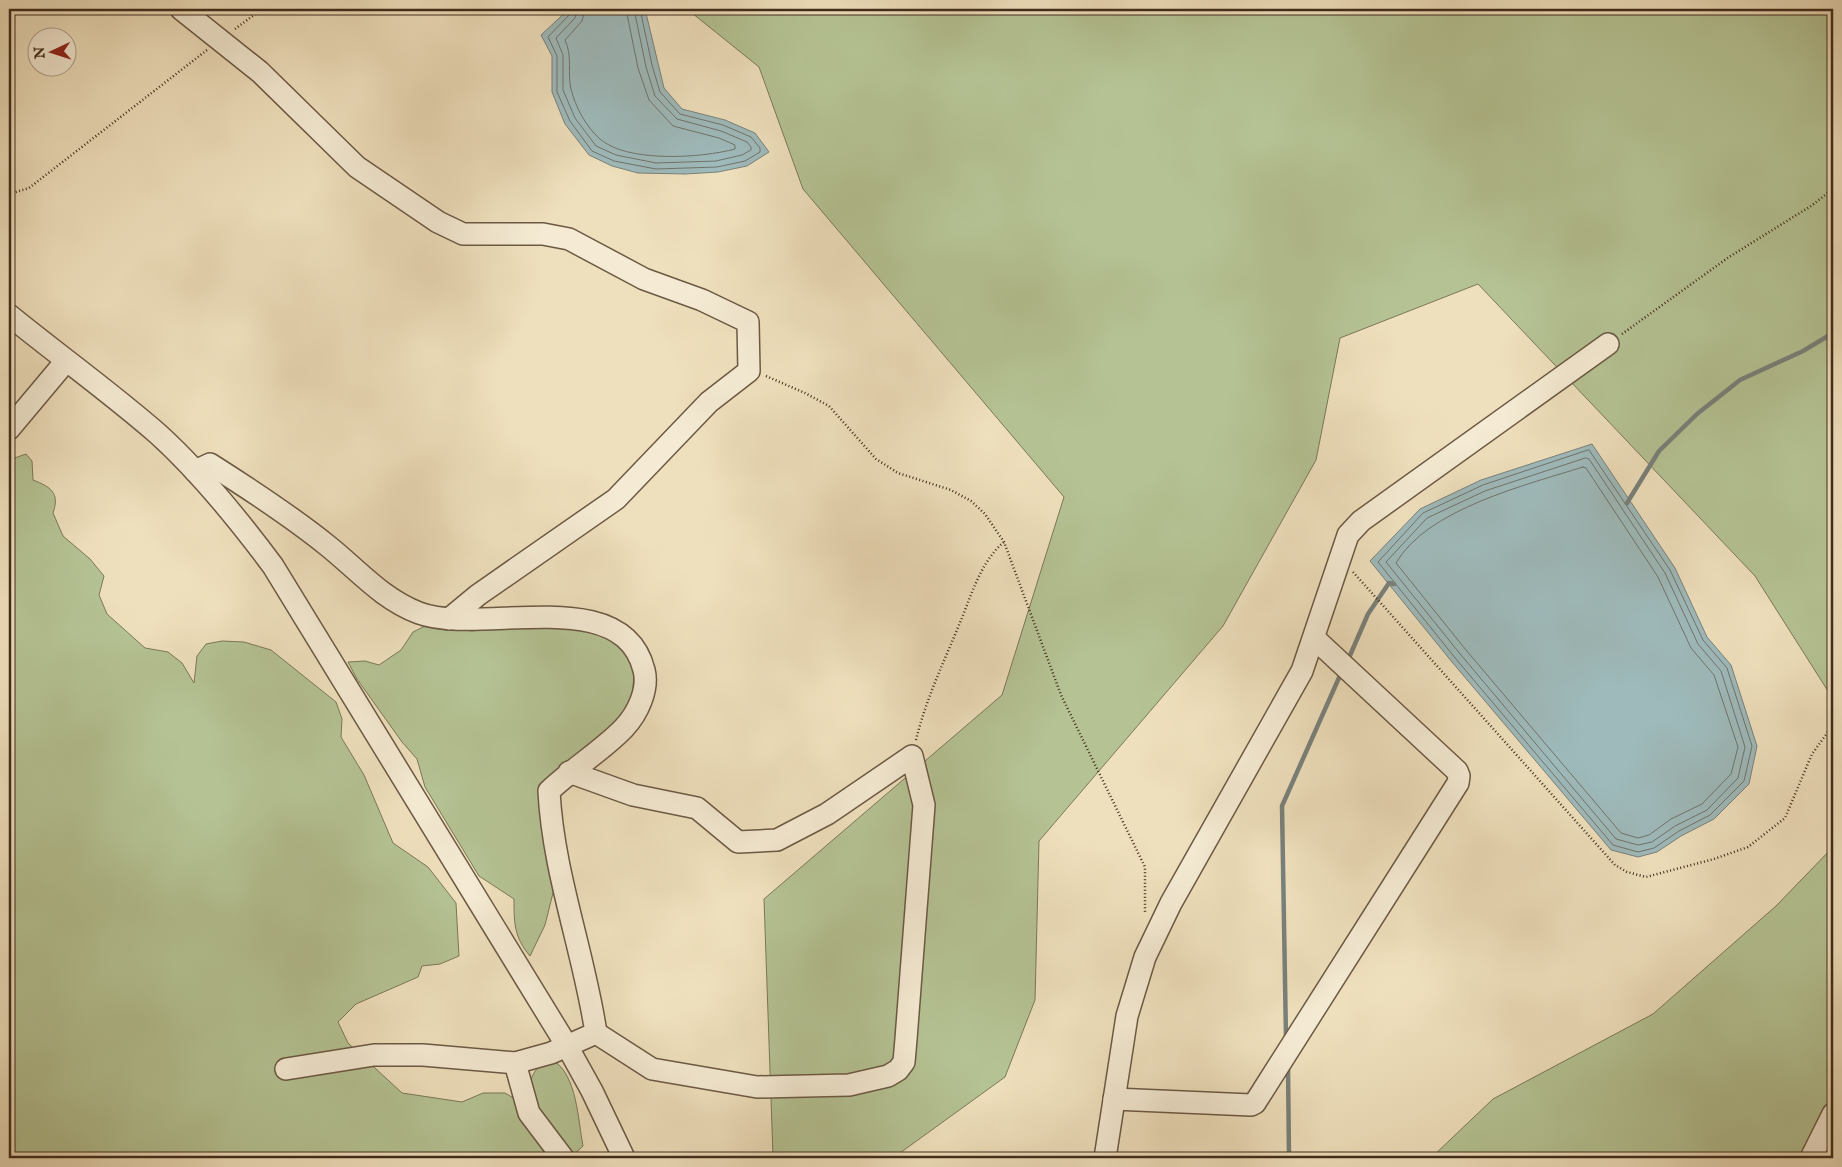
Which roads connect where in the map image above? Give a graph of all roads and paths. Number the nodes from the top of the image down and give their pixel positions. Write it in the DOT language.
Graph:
graph roads {
  1 [pos="180,9"];
  2 [pos="262,9"];
  3 [pos="221,39"];
  4 [pos="1833,189"];
  5 [pos="9,194"];
  6 [pos="9,315"];
  7 [pos="1608,344"];
  8 [pos="66,361"];
  9 [pos="749,371"];
  10 [pos="9,429"];
  11 [pos="195,472"];
  12 [pos="1004,542"];
  13 [pos="1339,556"];
  14 [pos="449,619"];
  15 [pos="1314,638"];
  16 [pos="1833,725"];
  17 [pos="912,756"];
  18 [pos="569,772"];
  19 [pos="1145,917"];
  20 [pos="596,1033"];
  21 [pos="567,1046"];
  22 [pos="515,1063"];
  23 [pos="286,1069"];
  24 [pos="1114,1099"];
  25 [pos="1833,1114"];
  26 [pos="563,1158"];
  27 [pos="624,1158"];
  28 [pos="1104,1158"];
  29 [pos="1812,1158"];
  1 -- 3 [label="street"];
  2 -- 3 [label="path"];
  3 -- 5 [label="path"];
  3 -- 9 [label="street"];
  4 -- 7 [label="path"];
  6 -- 8 [label="street"];
  7 -- 13 [label="street"];
  8 -- 10 [label="street"];
  8 -- 11 [label="street"];
  9 -- 12 [label="path"];
  9 -- 14 [label="street"];
  11 -- 14 [label="street"];
  11 -- 21 [label="street"];
  12 -- 17 [label="path"];
  12 -- 19 [label="path"];
  13 -- 15 [label="street"];
  13 -- 16 [label="path"];
  14 -- 18 [label="street"];
  15 -- 24 [label="street"];
  15 -- 24 [label="street"];
  17 -- 18 [label="street"];
  17 -- 20 [label="street"];
  18 -- 20 [label="street"];
  20 -- 21 [label="street"];
  21 -- 22 [label="street"];
  21 -- 27 [label="street"];
  22 -- 23 [label="street"];
  22 -- 26 [label="street"];
  24 -- 28 [label="street"];
  25 -- 29 [label="street"];
}
